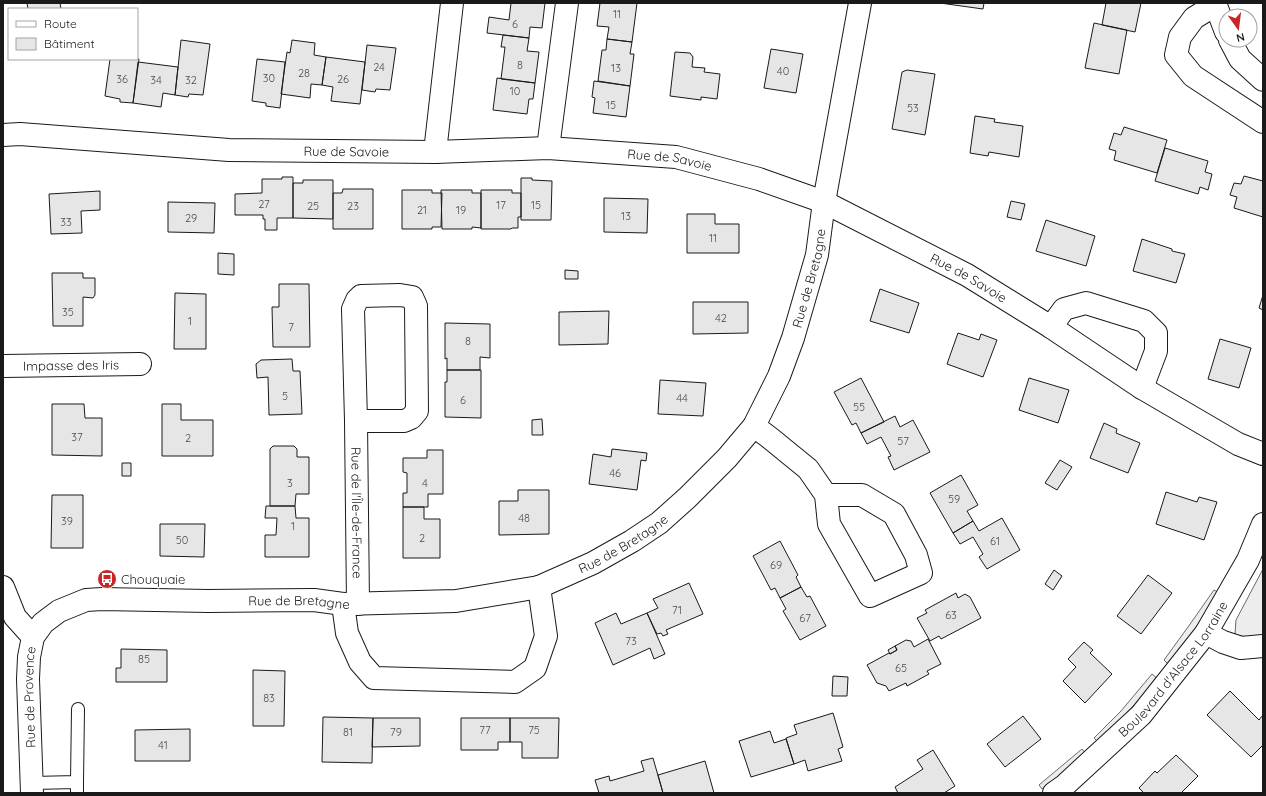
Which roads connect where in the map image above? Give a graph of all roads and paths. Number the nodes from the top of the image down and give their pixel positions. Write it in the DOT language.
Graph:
graph roads {
  1 [pos="452,3"];
  2 [pos="567,3"];
  3 [pos="860,3"];
  4 [pos="1215,4"];
  5 [pos="1234,48"];
  6 [pos="1263,80"];
  7 [pos="1263,122"];
  8 [pos="3,135"];
  9 [pos="548,148"];
  10 [pos="435,152"];
  11 [pos="824,202"];
  12 [pos="1051,327"];
  13 [pos="140,364"];
  14 [pos="3,366"];
  15 [pos="1142,388"];
  16 [pos="356,421"];
  17 [pos="754,426"];
  18 [pos="1263,454"];
  19 [pos="826,495"];
  20 [pos="1263,524"];
  21 [pos="3,587"];
  22 [pos="539,587"];
  23 [pos="350,604"];
  24 [pos="1206,633"];
  25 [pos="33,637"];
  26 [pos="1263,646"];
  27 [pos="78,709"];
  28 [pos="77,787"];
  29 [pos="32,788"];
  30 [pos="1054,793"];
  1 -- 10 [label="street"];
  2 -- 9 [label="street"];
  3 -- 11 [label="street, Rue de Bretagne"];
  4 -- 7 [label="street"];
  5 -- 6 [label="street"];
  8 -- 10 [label="street, Rue de Savoie"];
  9 -- 10 [label="street, Rue de Savoie"];
  9 -- 11 [label="street, Rue de Savoie"];
  11 -- 12 [label="street, Rue de Savoie"];
  11 -- 17 [label="street, Rue de Bretagne"];
  12 -- 15 [label="street, Rue de Savoie"];
  12 -- 15 [label="street"];
  13 -- 14 [label="street, Impasse des Iris"];
  15 -- 18 [label="street, Rue de Savoie"];
  16 -- 16 [label="street, Rue de l'Île-de-France"];
  16 -- 23 [label="street, Rue de l'Île-de-France"];
  17 -- 19 [label="street"];
  17 -- 22 [label="street, Rue de Bretagne"];
  19 -- 19 [label="street"];
  20 -- 24 [label="street, Boulevard d'Alsace Lorraine"];
  21 -- 25 [label="street, Rue de Provence"];
  22 -- 23 [label="street, Rue de Bretagne"];
  22 -- 23 [label="street, Rue de l'Île-de-France"];
  23 -- 25 [label="street, Rue de Bretagne"];
  24 -- 26 [label="street"];
  24 -- 30 [label="street, Boulevard d'Alsace Lorraine"];
  25 -- 29 [label="street, Rue de Provence"];
  27 -- 28 [label="lane"];
  28 -- 29 [label="lane"];
}
